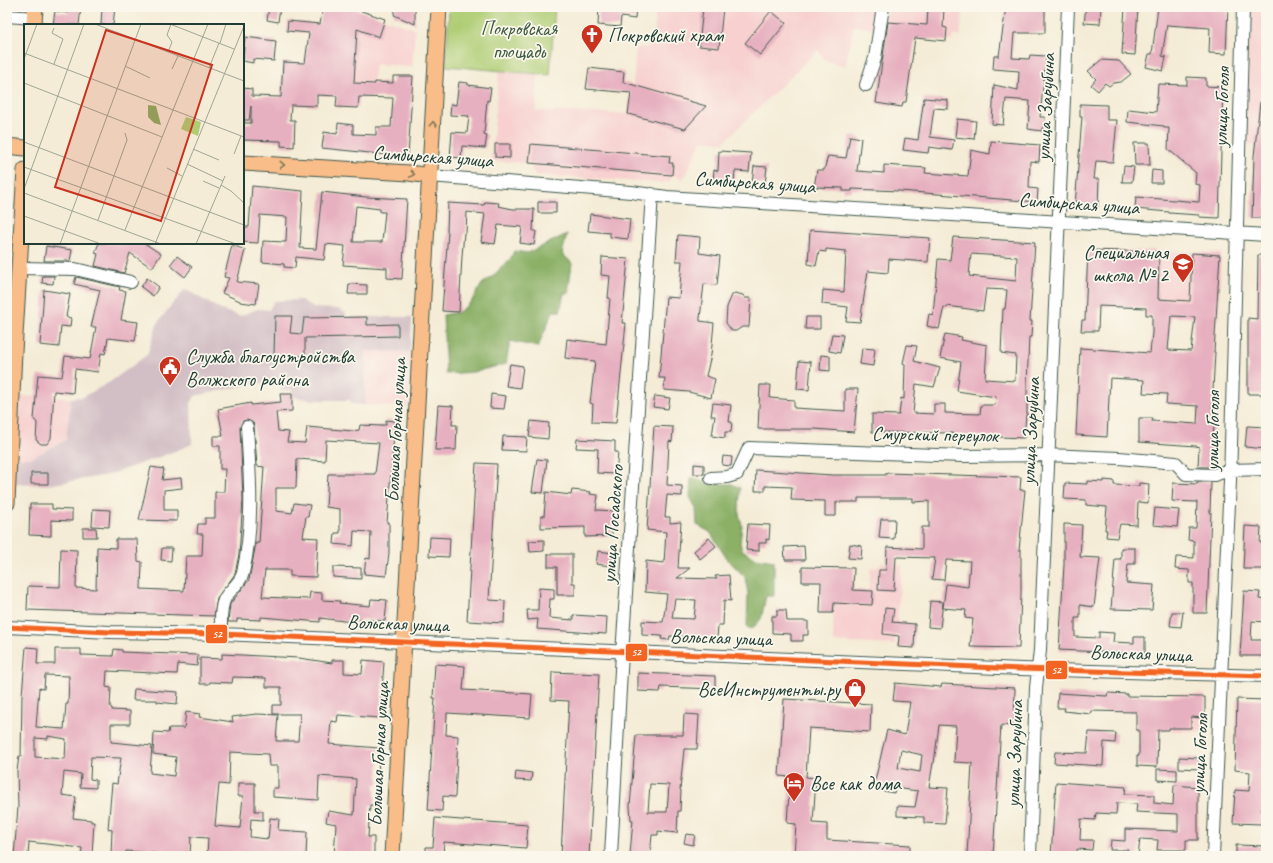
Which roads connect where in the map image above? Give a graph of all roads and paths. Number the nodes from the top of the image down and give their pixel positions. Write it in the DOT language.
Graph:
graph roads {
  1 [pos="439,7"];
  2 [pos="1068,7"];
  3 [pos="1243,7"];
  4 [pos="884,8"];
  5 [pos="7,16"];
  6 [pos="34,17"];
  7 [pos="866,85"];
  8 [pos="7,146"];
  9 [pos="24,148"];
  10 [pos="244,163"];
  11 [pos="430,176"];
  12 [pos="24,190"];
  13 [pos="652,194"];
  14 [pos="1059,222"];
  15 [pos="1236,233"];
  16 [pos="1266,235"];
  17 [pos="20,268"];
  18 [pos="130,282"];
  19 [pos="10,352"];
  20 [pos="247,427"];
  21 [pos="1048,455"];
  22 [pos="1266,469"];
  23 [pos="1230,470"];
  24 [pos="711,478"];
  25 [pos="7,503"];
  26 [pos="7,627"];
  27 [pos="221,634"];
  28 [pos="405,642"];
  29 [pos="622,652"];
  30 [pos="1038,669"];
  31 [pos="1221,675"];
  32 [pos="1266,676"];
  33 [pos="392,856"];
  34 [pos="611,856"];
  35 [pos="1030,856"];
  36 [pos="1213,856"];
  11 -- 1 [label="main road, Большая Горная улица, one-way"];
  2 -- 14 [label="street, улица Зарубина"];
  3 -- 15 [label="street, улица Гоголя"];
  4 -- 7 [label="street"];
  5 -- 6 [label="street"];
  8 -- 9 [label="main road"];
  10 -- 11 [label="main road, Симбирская улица, one-way"];
  11 -- 13 [label="street, Симбирская улица"];
  11 -- 28 [label="main road, Большая Горная улица"];
  12 -- 17 [label="main road"];
  13 -- 14 [label="street, Симбирская улица"];
  13 -- 29 [label="street, улица Посадского"];
  14 -- 15 [label="street, Симбирская улица"];
  14 -- 21 [label="street, улица Зарубина"];
  15 -- 16 [label="street, Симбирская улица"];
  15 -- 23 [label="street, улица Гоголя"];
  17 -- 18 [label="street"];
  17 -- 19 [label="main road"];
  19 -- 25 [label="main road"];
  20 -- 27 [label="street"];
  21 -- 23 [label="street, Смурский переулок"];
  21 -- 24 [label="street, Смурский переулок"];
  21 -- 30 [label="street, улица Зарубина"];
  22 -- 23 [label="street, Смурский переулок"];
  23 -- 31 [label="street, улица Гоголя"];
  26 -- 27 [label="street, Вольская улица"];
  27 -- 28 [label="street, Вольская улица"];
  28 -- 29 [label="street, Вольская улица"];
  28 -- 33 [label="main road, Большая Горная улица"];
  29 -- 30 [label="street, Вольская улица"];
  29 -- 34 [label="street, улица Посадского"];
  30 -- 31 [label="street, Вольская улица"];
  30 -- 35 [label="street, улица Зарубина"];
  31 -- 32 [label="street, Вольская улица"];
  31 -- 36 [label="street, улица Гоголя"];
}
